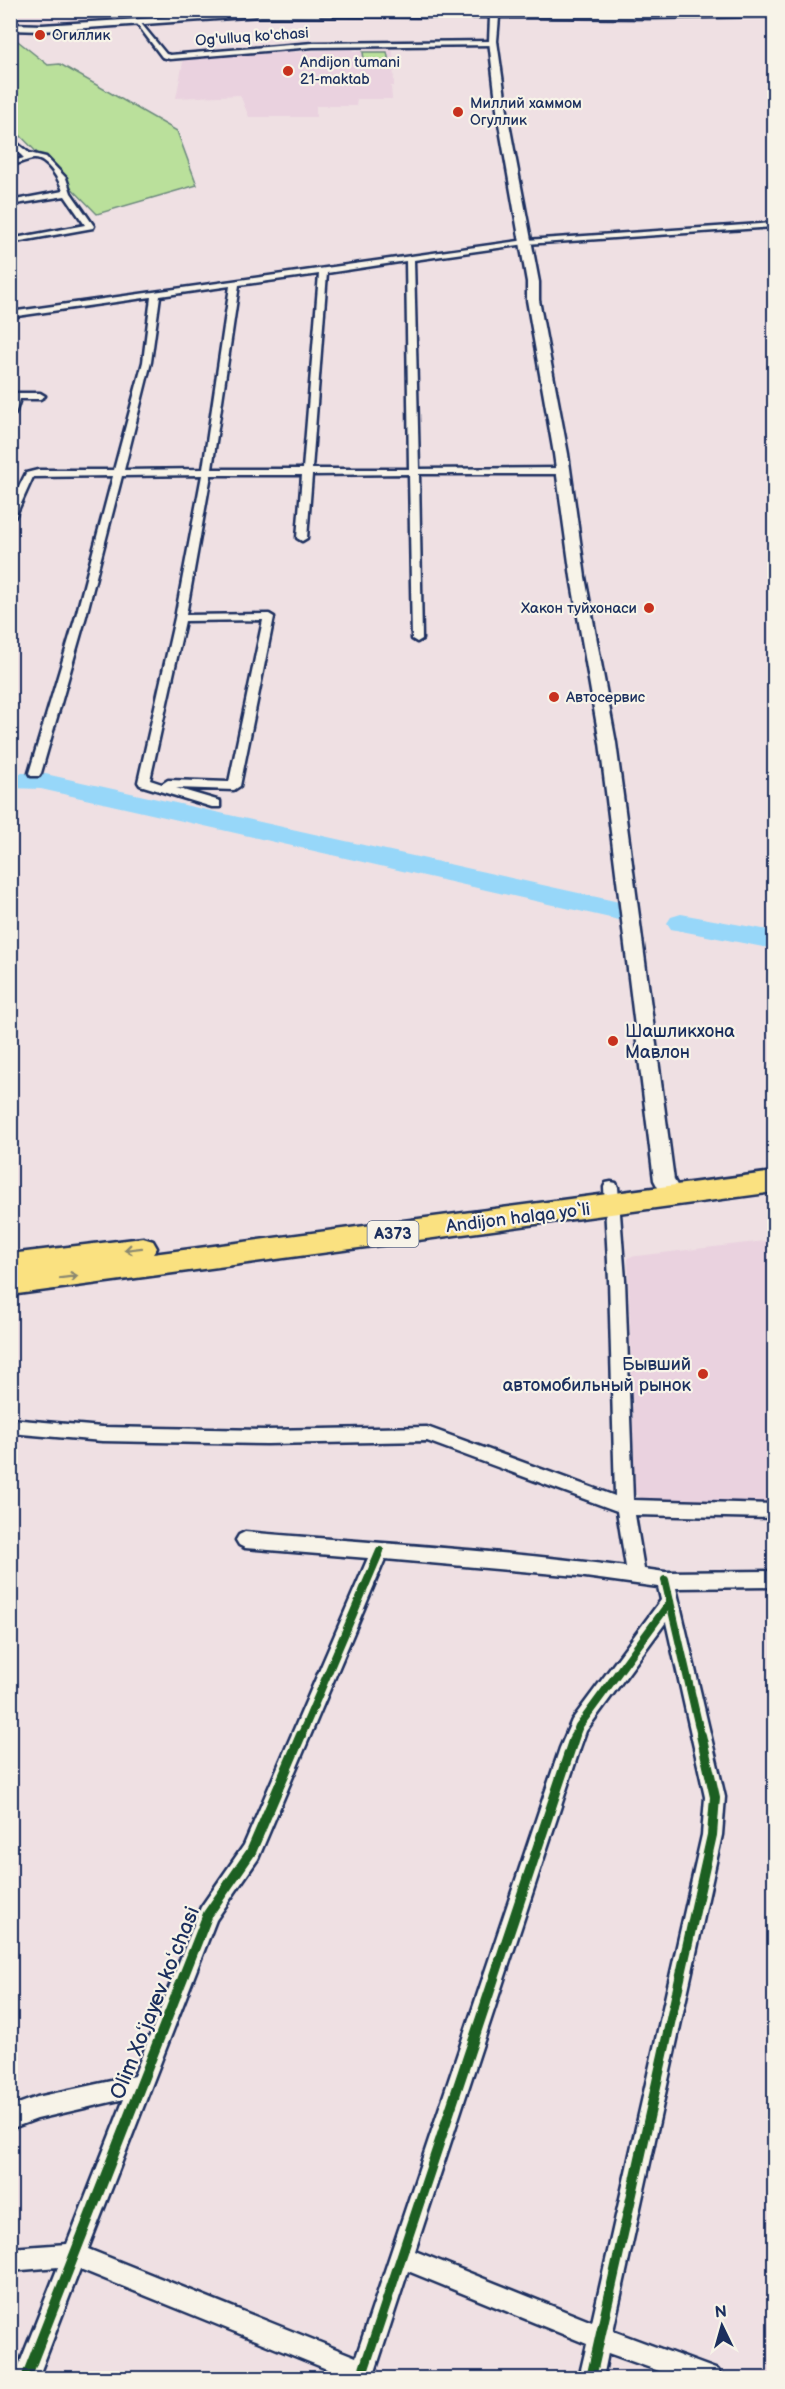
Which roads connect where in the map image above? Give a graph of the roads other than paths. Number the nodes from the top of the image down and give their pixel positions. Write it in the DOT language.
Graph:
graph roads {
  1 [pos="495,12"];
  2 [pos="774,14"];
  3 [pos="137,22"];
  4 [pos="10,27"];
  5 [pos="494,43"];
  6 [pos="10,140"];
  7 [pos="26,155"];
  8 [pos="10,164"];
  9 [pos="67,193"];
  10 [pos="10,203"];
  11 [pos="774,225"];
  12 [pos="10,241"];
  13 [pos="526,242"];
  14 [pos="410,258"];
  15 [pos="323,270"];
  16 [pos="235,283"];
  17 [pos="156,294"];
  18 [pos="10,315"];
  19 [pos="14,396"];
  20 [pos="40,396"];
  21 [pos="10,414"];
  22 [pos="564,471"];
  23 [pos="207,472"];
  24 [pos="308,472"];
  25 [pos="118,473"];
  26 [pos="413,473"];
  27 [pos="10,482"];
  28 [pos="24,483"];
  29 [pos="10,518"];
  30 [pos="302,538"];
  31 [pos="180,618"];
  32 [pos="417,639"];
  33 [pos="35,772"];
  34 [pos="147,783"];
  35 [pos="216,804"];
  36 [pos="774,1165"];
  37 [pos="774,1182"];
  38 [pos="668,1188"];
  39 [pos="612,1196"];
  40 [pos="10,1265"];
  41 [pos="10,1284"];
  42 [pos="10,1426"];
  43 [pos="626,1507"];
  44 [pos="774,1511"];
  45 [pos="245,1540"];
  46 [pos="380,1551"];
  47 [pos="636,1576"];
  48 [pos="774,1579"];
  49 [pos="665,1580"];
  50 [pos="670,1602"];
  51 [pos="140,2085"];
  52 [pos="10,2118"];
  53 [pos="74,2255"];
  54 [pos="403,2258"];
  55 [pos="10,2260"];
  56 [pos="601,2338"];
  57 [pos="362,2375"];
  58 [pos="26,2379"];
  59 [pos="591,2379"];
  60 [pos="710,2379"];
  1 -- 2 [label="main road"];
  1 -- 3 [label="main road"];
  1 -- 5 [label="main road"];
  3 -- 4 [label="main road"];
  3 -- 5 [label="street, Og'ulluq ko'chasi"];
  5 -- 13 [label="main road"];
  6 -- 7 [label="street"];
  7 -- 8 [label="street"];
  7 -- 9 [label="street"];
  9 -- 10 [label="street"];
  9 -- 12 [label="street"];
  11 -- 13 [label="street"];
  13 -- 14 [label="street"];
  13 -- 22 [label="main road"];
  14 -- 15 [label="street"];
  14 -- 26 [label="street"];
  15 -- 16 [label="street"];
  15 -- 24 [label="street"];
  16 -- 17 [label="street"];
  16 -- 23 [label="street"];
  17 -- 18 [label="street"];
  17 -- 25 [label="street"];
  19 -- 20 [label="street"];
  19 -- 21 [label="street"];
  22 -- 26 [label="street"];
  22 -- 38 [label="main road"];
  23 -- 24 [label="street"];
  23 -- 25 [label="street"];
  23 -- 31 [label="street"];
  24 -- 26 [label="street"];
  24 -- 30 [label="street"];
  25 -- 28 [label="street"];
  25 -- 33 [label="street"];
  26 -- 32 [label="street"];
  27 -- 28 [label="street"];
  28 -- 29 [label="street"];
  31 -- 34 [label="street"];
  31 -- 34 [label="street"];
  34 -- 35 [label="street"];
  36 -- 38 [label="highway, Andijon halqa yo‘li / A373"];
  37 -- 38 [label="highway, Andijon halqa yo‘li / A373"];
  38 -- 39 [label="highway, Andijon halqa yo‘li / A373"];
  39 -- 40 [label="highway, Andijon halqa yo‘li / A373, one-way"];
  41 -- 39 [label="highway, Andijon halqa yo‘li / A373, one-way"];
  39 -- 43 [label="street"];
  42 -- 43 [label="street"];
  43 -- 44 [label="street"];
  43 -- 47 [label="street"];
  45 -- 46 [label="street"];
  46 -- 47 [label="street"];
  46 -- 51 [label="street, Olim Xoʻjayev koʻchasi"];
  47 -- 49 [label="street"];
  48 -- 49 [label="street"];
  49 -- 50 [label="street"];
  50 -- 54 [label="street"];
  50 -- 56 [label="street"];
  51 -- 52 [label="street"];
  51 -- 53 [label="street, Olim Xoʻjayev koʻchasi"];
  53 -- 55 [label="street"];
  53 -- 57 [label="street"];
  53 -- 58 [label="street, Olim Xoʻjayev koʻchasi"];
  54 -- 56 [label="street"];
  54 -- 57 [label="street"];
  56 -- 59 [label="street"];
  56 -- 60 [label="street"];
}
